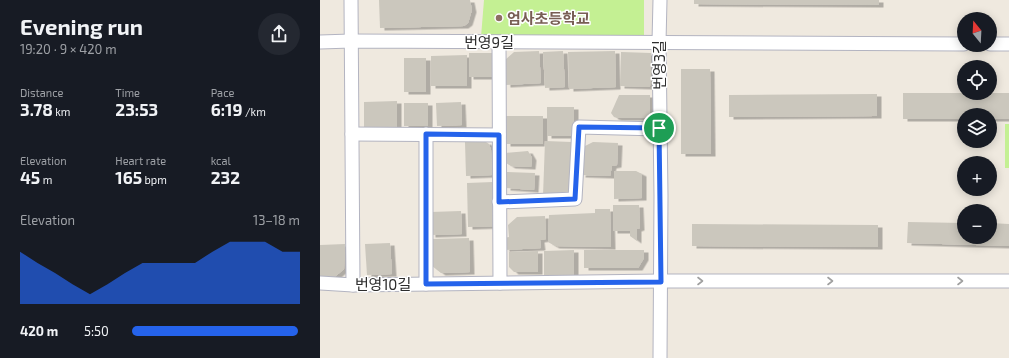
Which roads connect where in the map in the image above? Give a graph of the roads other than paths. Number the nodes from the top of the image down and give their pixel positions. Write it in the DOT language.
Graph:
graph roads {
  1 [pos="351,0"];
  2 [pos="660,0"];
  3 [pos="351,41"];
  4 [pos="320,42"];
  5 [pos="499,42"];
  6 [pos="659,42"];
  7 [pos="957,44"];
  8 [pos="997,44"];
  9 [pos="1009,44"];
  10 [pos="659,128"];
  11 [pos="352,134"];
  12 [pos="426,134"];
  13 [pos="499,135"];
  14 [pos="499,202"];
  15 [pos="1009,281"];
  16 [pos="661,282"];
  17 [pos="320,283"];
  18 [pos="500,283"];
  19 [pos="426,284"];
  20 [pos="353,285"];
  21 [pos="660,358"];
  1 -- 3 [label="street"];
  2 -- 6 [label="street, 번영3길"];
  3 -- 4 [label="street, 번영9길"];
  3 -- 5 [label="street, 번영9길"];
  3 -- 11 [label="street"];
  5 -- 6 [label="street, 번영9길"];
  5 -- 13 [label="street"];
  6 -- 7 [label="street, 번영9길"];
  6 -- 10 [label="street, 번영3길"];
  8 -- 9 [label="street"];
  10 -- 14 [label="street"];
  10 -- 16 [label="street, 번영3길"];
  11 -- 12 [label="street"];
  11 -- 20 [label="street"];
  12 -- 13 [label="street"];
  12 -- 19 [label="street"];
  13 -- 14 [label="street"];
  14 -- 18 [label="street"];
  16 -- 15 [label="street, 번영10길, one-way"];
  16 -- 18 [label="street, 번영10길"];
  16 -- 21 [label="street, 번영3길"];
  17 -- 20 [label="street, 번영10길"];
  18 -- 19 [label="street, 번영10길"];
  19 -- 20 [label="street, 번영10길"];
}
